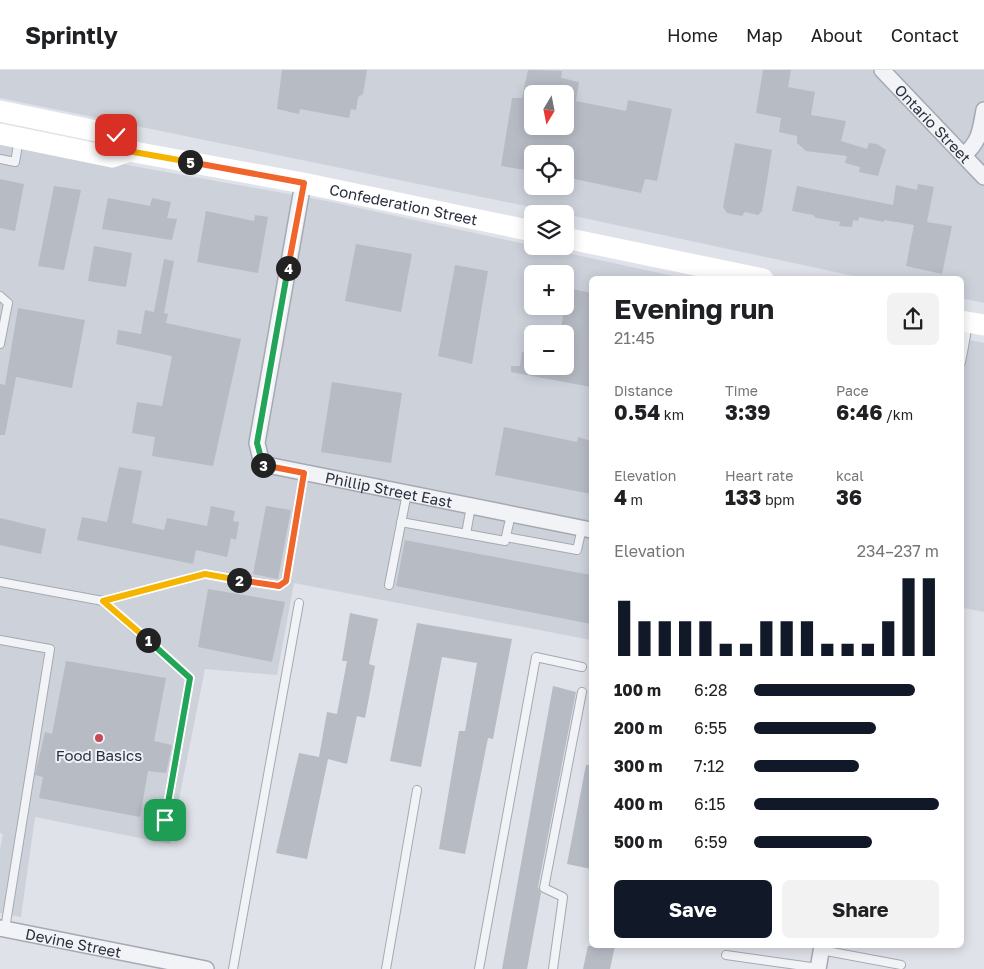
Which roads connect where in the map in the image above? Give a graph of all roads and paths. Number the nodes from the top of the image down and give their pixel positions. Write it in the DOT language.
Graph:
graph roads {
  1 [pos="882,70"];
  2 [pos="984,110"];
  3 [pos="0,111"];
  4 [pos="10,136"];
  5 [pos="128,151"];
  6 [pos="964,155"];
  7 [pos="0,159"];
  8 [pos="984,177"];
  9 [pos="304,183"];
  10 [pos="524,229"];
  11 [pos="574,240"];
  12 [pos="749,276"];
  13 [pos="0,296"];
  14 [pos="4,302"];
  15 [pos="971,323"];
  16 [pos="0,344"];
  17 [pos="964,346"];
  18 [pos="304,473"];
  19 [pos="407,493"];
  20 [pos="471,506"];
  21 [pos="511,514"];
  22 [pos="401,522"];
  23 [pos="586,529"];
  24 [pos="466,534"];
  25 [pos="506,537"];
  26 [pos="0,582"];
  27 [pos="389,585"];
  28 [pos="103,601"];
  29 [pos="299,603"];
  30 [pos="0,640"];
  31 [pos="582,666"];
  32 [pos="582,692"];
  33 [pos="417,790"];
  34 [pos="165,820"];
  35 [pos="3,929"];
  36 [pos="822,948"];
  37 [pos="726,955"];
  38 [pos="901,965"];
  39 [pos="206,969"];
  40 [pos="232,969"];
  41 [pos="386,969"];
  42 [pos="479,969"];
  43 [pos="552,969"];
  44 [pos="818,969"];
  1 -- 6 [label="street, Ontario Street"];
  2 -- 6 [label="street"];
  3 -- 5 [label="main road"];
  4 -- 5 [label="main road, Confederation Street"];
  4 -- 7 [label="lane"];
  5 -- 9 [label="main road, Confederation Street"];
  6 -- 8 [label="street, Ontario Street"];
  9 -- 10 [label="main road, Confederation Street"];
  9 -- 18 [label="street, Phillip Street East"];
  11 -- 12 [label="main road"];
  13 -- 14 [label="lane"];
  14 -- 16 [label="lane"];
  15 -- 17 [label="lane"];
  18 -- 19 [label="street, Phillip Street East"];
  18 -- 28 [label="lane"];
  19 -- 20 [label="street, Phillip Street East"];
  19 -- 22 [label="lane"];
  20 -- 21 [label="street, Phillip Street East"];
  20 -- 24 [label="lane"];
  21 -- 23 [label="street, Phillip Street East"];
  21 -- 25 [label="lane"];
  22 -- 24 [label="lane"];
  22 -- 27 [label="lane"];
  23 -- 25 [label="lane"];
  24 -- 25 [label="lane"];
  26 -- 28 [label="lane"];
  28 -- 34 [label="lane"];
  29 -- 40 [label="lane"];
  30 -- 35 [label="lane"];
  31 -- 42 [label="lane"];
  32 -- 43 [label="lane"];
  33 -- 41 [label="lane"];
  35 -- 39 [label="street, Devine Street"];
  36 -- 38 [label="lane"];
  36 -- 44 [label="street"];
  37 -- 44 [label="lane"];
}
